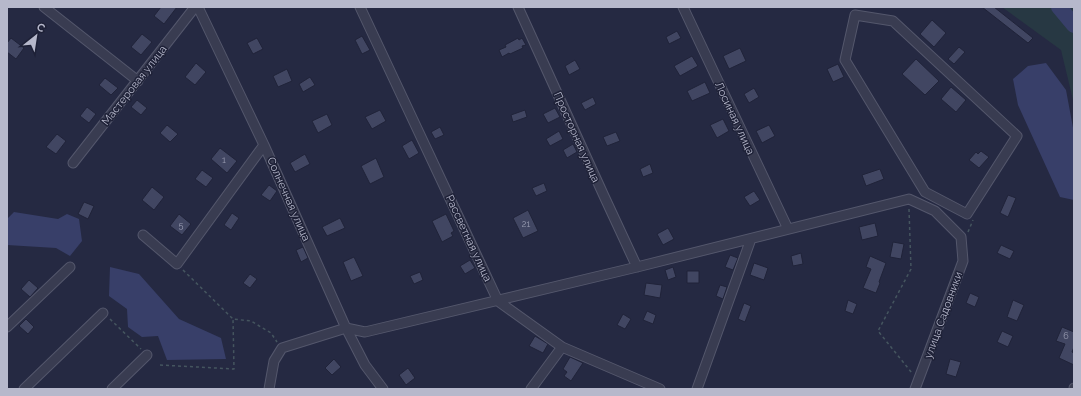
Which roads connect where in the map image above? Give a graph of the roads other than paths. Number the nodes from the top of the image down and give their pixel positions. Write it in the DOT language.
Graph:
graph roads {
  1 [pos="44,7"];
  2 [pos="196,7"];
  3 [pos="360,7"];
  4 [pos="518,7"];
  5 [pos="683,7"];
  6 [pos="853,11"];
  7 [pos="138,81"];
  8 [pos="264,145"];
  9 [pos="72,163"];
  10 [pos="788,229"];
  11 [pos="143,235"];
  12 [pos="751,239"];
  13 [pos="70,267"];
  14 [pos="637,267"];
  15 [pos="498,301"];
  16 [pos="103,313"];
  17 [pos="7,327"];
  18 [pos="346,328"];
  19 [pos="562,347"];
  20 [pos="147,355"];
  21 [pos="917,385"];
  22 [pos="24,389"];
  23 [pos="112,389"];
  24 [pos="269,389"];
  25 [pos="383,389"];
  26 [pos="531,389"];
  27 [pos="660,389"];
  28 [pos="697,389"];
  1 -- 7 [label="street"];
  2 -- 7 [label="street, Мастеровая улица"];
  2 -- 8 [label="street, Солнечная улица"];
  3 -- 15 [label="street, Рассветная улица"];
  4 -- 14 [label="street, Просторная улица"];
  5 -- 10 [label="street, Лосиная улица"];
  6 -- 6 [label="street"];
  7 -- 9 [label="street, Мастеровая улица"];
  8 -- 11 [label="street"];
  8 -- 18 [label="street, Солнечная улица"];
  10 -- 12 [label="street"];
  10 -- 21 [label="street, улица Садовники"];
  12 -- 14 [label="street"];
  12 -- 28 [label="street"];
  13 -- 17 [label="street"];
  14 -- 15 [label="street"];
  15 -- 18 [label="street"];
  15 -- 19 [label="street, Рассветная улица"];
  16 -- 22 [label="street"];
  18 -- 24 [label="street"];
  18 -- 25 [label="street, Солнечная улица"];
  19 -- 26 [label="street"];
  19 -- 27 [label="street, Рассветная улица"];
  20 -- 23 [label="street"];
}
